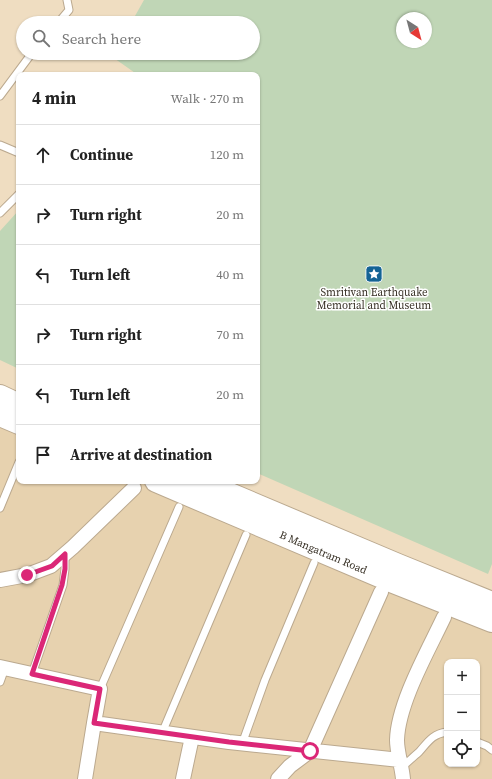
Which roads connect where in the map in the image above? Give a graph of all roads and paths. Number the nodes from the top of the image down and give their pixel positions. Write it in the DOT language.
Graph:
graph roads {
  1 [pos="67,0"];
  2 [pos="64,16"];
  3 [pos="27,60"];
  4 [pos="17,72"];
  5 [pos="16,74"];
  6 [pos="1,93"];
  7 [pos="0,145"];
  8 [pos="16,152"];
  9 [pos="16,197"];
  10 [pos="0,213"];
  11 [pos="0,396"];
  12 [pos="16,403"];
  13 [pos="0,415"];
  14 [pos="16,422"];
  15 [pos="16,469"];
  16 [pos="163,484"];
  17 [pos="206,484"];
  18 [pos="134,488"];
  19 [pos="180,507"];
  20 [pos="0,508"];
  21 [pos="246,535"];
  22 [pos="65,554"];
  23 [pos="314,563"];
  24 [pos="0,580"];
  25 [pos="381,592"];
  26 [pos="492,603"];
  27 [pos="444,617"];
  28 [pos="492,621"];
  29 [pos="3,668"];
  30 [pos="32,674"];
  31 [pos="0,682"];
  32 [pos="100,689"];
  33 [pos="94,723"];
  34 [pos="444,732"];
  35 [pos="162,733"];
  36 [pos="192,737"];
  37 [pos="480,743"];
  38 [pos="242,744"];
  39 [pos="492,750"];
  40 [pos="310,751"];
  41 [pos="402,769"];
  42 [pos="86,779"];
  43 [pos="182,779"];
  44 [pos="278,779"];
  1 -- 2 [label="lane"];
  3 -- 4 [label="lane"];
  5 -- 6 [label="lane"];
  7 -- 8 [label="lane"];
  9 -- 10 [label="lane"];
  11 -- 12 [label="highway"];
  13 -- 14 [label="highway"];
  15 -- 20 [label="lane"];
  16 -- 28 [label="highway, B Mangatram Road"];
  17 -- 26 [label="highway, B Mangatram Road"];
  18 -- 22 [label="street"];
  19 -- 32 [label="lane"];
  21 -- 35 [label="lane"];
  22 -- 24 [label="street"];
  22 -- 30 [label="lane"];
  23 -- 38 [label="lane"];
  25 -- 40 [label="street"];
  27 -- 41 [label="street"];
  29 -- 30 [label="street"];
  29 -- 31 [label="lane"];
  30 -- 32 [label="street"];
  32 -- 33 [label="street"];
  33 -- 35 [label="street"];
  33 -- 42 [label="street"];
  34 -- 41 [label="lane"];
  35 -- 36 [label="street"];
  36 -- 38 [label="street"];
  36 -- 43 [label="street"];
  37 -- 39 [label="lane"];
  38 -- 40 [label="street"];
  40 -- 41 [label="street"];
  40 -- 44 [label="street"];
}
